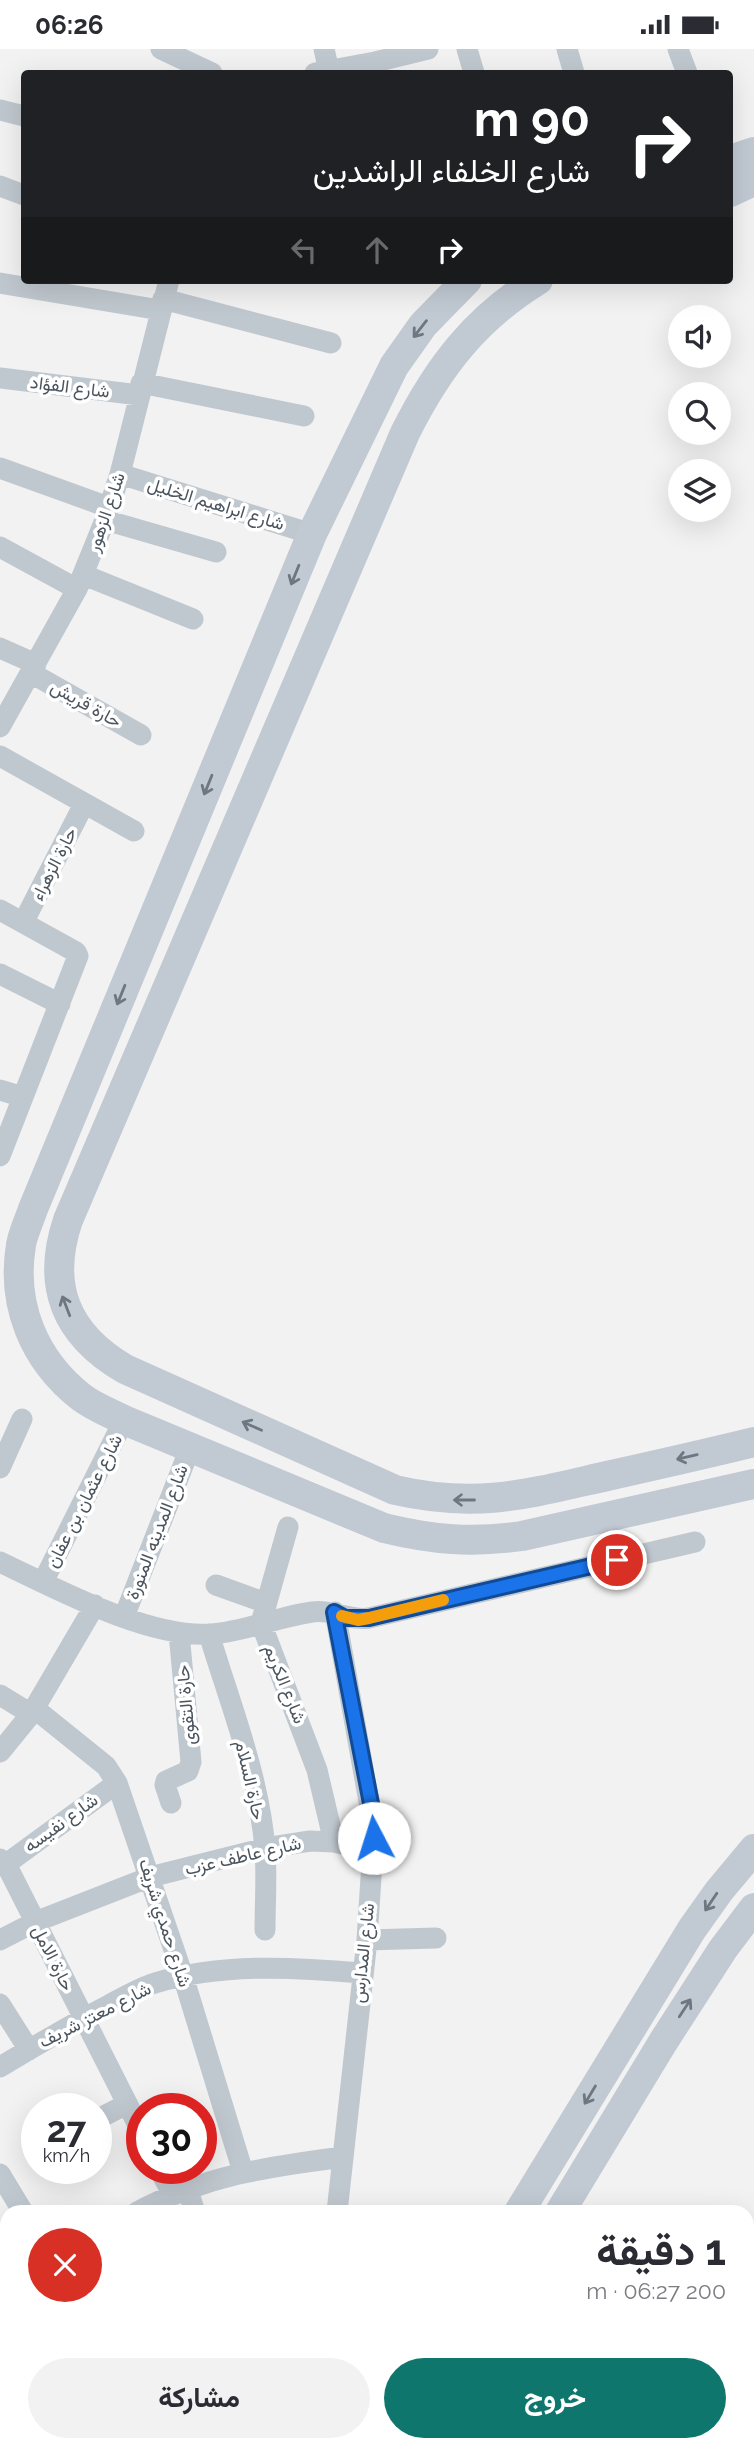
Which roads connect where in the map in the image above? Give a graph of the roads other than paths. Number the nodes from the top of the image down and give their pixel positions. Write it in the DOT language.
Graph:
graph roads {
  1 [pos="162,49"];
  2 [pos="324,49"];
  3 [pos="428,49"];
  4 [pos="467,49"];
  5 [pos="566,49"];
  6 [pos="678,49"];
  7 [pos="206,70"];
  8 [pos="322,70"];
  9 [pos="331,70"];
  10 [pos="473,70"];
  11 [pos="573,70"];
  12 [pos="686,70"];
  13 [pos="0,110"];
  14 [pos="21,115"];
  15 [pos="754,152"];
  16 [pos="733,159"];
  17 [pos="754,181"];
  18 [pos="0,186"];
  19 [pos="733,191"];
  20 [pos="21,194"];
  21 [pos="0,283"];
  22 [pos="463,284"];
  23 [pos="532,284"];
  24 [pos="164,297"];
  25 [pos="331,343"];
  26 [pos="0,378"];
  27 [pos="140,389"];
  28 [pos="303,416"];
  29 [pos="0,468"];
  30 [pos="120,474"];
  31 [pos="106,514"];
  32 [pos="312,534"];
  33 [pos="0,547"];
  34 [pos="216,552"];
  35 [pos="80,582"];
  36 [pos="192,619"];
  37 [pos="0,648"];
  38 [pos="34,669"];
  39 [pos="6,703"];
  40 [pos="0,727"];
  41 [pos="141,734"];
  42 [pos="0,756"];
  43 [pos="84,804"];
  44 [pos="134,831"];
  45 [pos="0,910"];
  46 [pos="23,923"];
  47 [pos="0,974"];
  48 [pos="60,1004"];
  49 [pos="0,1090"];
  50 [pos="23,1097"];
  51 [pos="0,1156"];
  52 [pos="22,1419"];
  53 [pos="124,1420"];
  54 [pos="754,1443"];
  55 [pos="190,1448"];
  56 [pos="0,1468"];
  57 [pos="754,1484"];
  58 [pos="288,1527"];
  59 [pos="695,1542"];
  60 [pos="0,1562"];
  61 [pos="43,1583"];
  62 [pos="216,1585"];
  63 [pos="95,1605"];
  64 [pos="334,1612"];
  65 [pos="264,1613"];
  66 [pos="124,1617"];
  67 [pos="179,1633"];
  68 [pos="209,1634"];
  69 [pos="0,1695"];
  70 [pos="33,1711"];
  71 [pos="0,1752"];
  72 [pos="117,1783"];
  73 [pos="172,1803"];
  74 [pos="334,1842"];
  75 [pos="265,1848"];
  76 [pos="754,1849"];
  77 [pos="372,1851"];
  78 [pos="3,1861"];
  79 [pos="150,1877"];
  80 [pos="754,1908"];
  81 [pos="35,1922"];
  82 [pos="265,1930"];
  83 [pos="436,1938"];
  84 [pos="0,1940"];
  85 [pos="367,1940"];
  86 [pos="362,1973"];
  87 [pos="183,1976"];
  88 [pos="0,2004"];
  89 [pos="83,2018"];
  90 [pos="634,2024"];
  91 [pos="663,2042"];
  92 [pos="29,2050"];
  93 [pos="0,2067"];
  94 [pos="126,2102"];
  95 [pos="342,2157"];
  96 [pos="243,2172"];
  97 [pos="0,2174"];
  98 [pos="173,2184"];
  99 [pos="179,2191"];
  100 [pos="19,2205"];
  101 [pos="151,2205"];
  102 [pos="190,2205"];
  103 [pos="338,2205"];
  104 [pos="523,2205"];
  105 [pos="564,2205"];
  1 -- 7 [label="street"];
  2 -- 8 [label="street"];
  3 -- 9 [label="street"];
  4 -- 10 [label="street"];
  5 -- 11 [label="street"];
  6 -- 12 [label="street"];
  13 -- 14 [label="street"];
  15 -- 16 [label="street"];
  17 -- 19 [label="street"];
  18 -- 20 [label="street"];
  21 -- 24 [label="street"];
  22 -- 32 [label="street, one-way"];
  54 -- 23 [label="street, one-way"];
  24 -- 25 [label="street"];
  24 -- 27 [label="street, شارع الزهور"];
  26 -- 27 [label="street, شارع الفؤاد"];
  27 -- 28 [label="street, شارع الفؤاد"];
  27 -- 30 [label="street, شارع الزهور"];
  29 -- 31 [label="street"];
  30 -- 31 [label="street, شارع الزهور"];
  30 -- 32 [label="street, شارع ابراهيم الخليل"];
  31 -- 34 [label="street"];
  31 -- 35 [label="street, شارع الزهور"];
  32 -- 53 [label="street, one-way"];
  33 -- 35 [label="street"];
  35 -- 36 [label="street"];
  35 -- 38 [label="street, شارع الزهور"];
  37 -- 38 [label="street, حارة قريش"];
  38 -- 39 [label="street, شارع الزهور"];
  38 -- 41 [label="street, حارة قريش"];
  39 -- 40 [label="street, شارع الزهور"];
  42 -- 43 [label="street"];
  43 -- 44 [label="street"];
  43 -- 46 [label="street, حارة الزهراء"];
  45 -- 46 [label="street"];
  46 -- 48 [label="street"];
  47 -- 48 [label="street"];
  48 -- 50 [label="street"];
  49 -- 50 [label="street"];
  50 -- 51 [label="street"];
  52 -- 56 [label="street"];
  53 -- 55 [label="street"];
  53 -- 61 [label="street, شارع عثمان بن عفان"];
  55 -- 57 [label="street"];
  55 -- 66 [label="street, شارع المدينه المنورة"];
  58 -- 65 [label="street"];
  59 -- 64 [label="street"];
  60 -- 61 [label="street"];
  61 -- 63 [label="street"];
  62 -- 65 [label="street"];
  63 -- 66 [label="street"];
  63 -- 70 [label="street"];
  64 -- 65 [label="street"];
  64 -- 77 [label="street, شارع المدارس"];
  65 -- 68 [label="street"];
  65 -- 74 [label="street, شارع الكريم"];
  66 -- 67 [label="street"];
  67 -- 68 [label="street"];
  67 -- 73 [label="street, حارة التقوى"];
  68 -- 75 [label="street, حارة السلام"];
  69 -- 70 [label="street, شارع حمدي شريف"];
  70 -- 71 [label="street"];
  70 -- 72 [label="street, شارع حمدي شريف"];
  72 -- 78 [label="street, شارع نفيسه"];
  72 -- 79 [label="street, شارع حمدي شريف"];
  74 -- 75 [label="street, شارع عاطف عزب"];
  74 -- 77 [label="street, شارع عاطف عزب"];
  75 -- 79 [label="street, شارع عاطف عزب"];
  75 -- 82 [label="street, حارة السلام"];
  76 -- 90 [label="street, one-way"];
  77 -- 85 [label="street, شارع المدارس"];
  78 -- 81 [label="street, حارة الامل"];
  79 -- 81 [label="street, شارع عاطف عزب"];
  79 -- 87 [label="street, شارع حمدي شريف"];
  91 -- 80 [label="street, one-way"];
  81 -- 84 [label="street, شارع عاطف عزب"];
  81 -- 89 [label="street, حارة الامل"];
  83 -- 85 [label="street"];
  85 -- 86 [label="street, شارع المدارس"];
  86 -- 87 [label="street, شارع معتز شريف"];
  86 -- 95 [label="street, شارع المدارس"];
  87 -- 89 [label="street, شارع معتز شريف"];
  87 -- 96 [label="street, شارع حمدي شريف"];
  88 -- 92 [label="street"];
  89 -- 92 [label="street, شارع معتز شريف"];
  89 -- 94 [label="street, حارة الامل"];
  90 -- 91 [label="street"];
  90 -- 104 [label="street, one-way"];
  91 -- 105 [label="street"];
  92 -- 93 [label="street, شارع معتز شريف"];
  95 -- 96 [label="street"];
  95 -- 103 [label="street, شارع المدارس"];
  96 -- 99 [label="street"];
  97 -- 100 [label="street"];
  98 -- 99 [label="street"];
  99 -- 101 [label="street"];
  99 -- 102 [label="street"];
}
